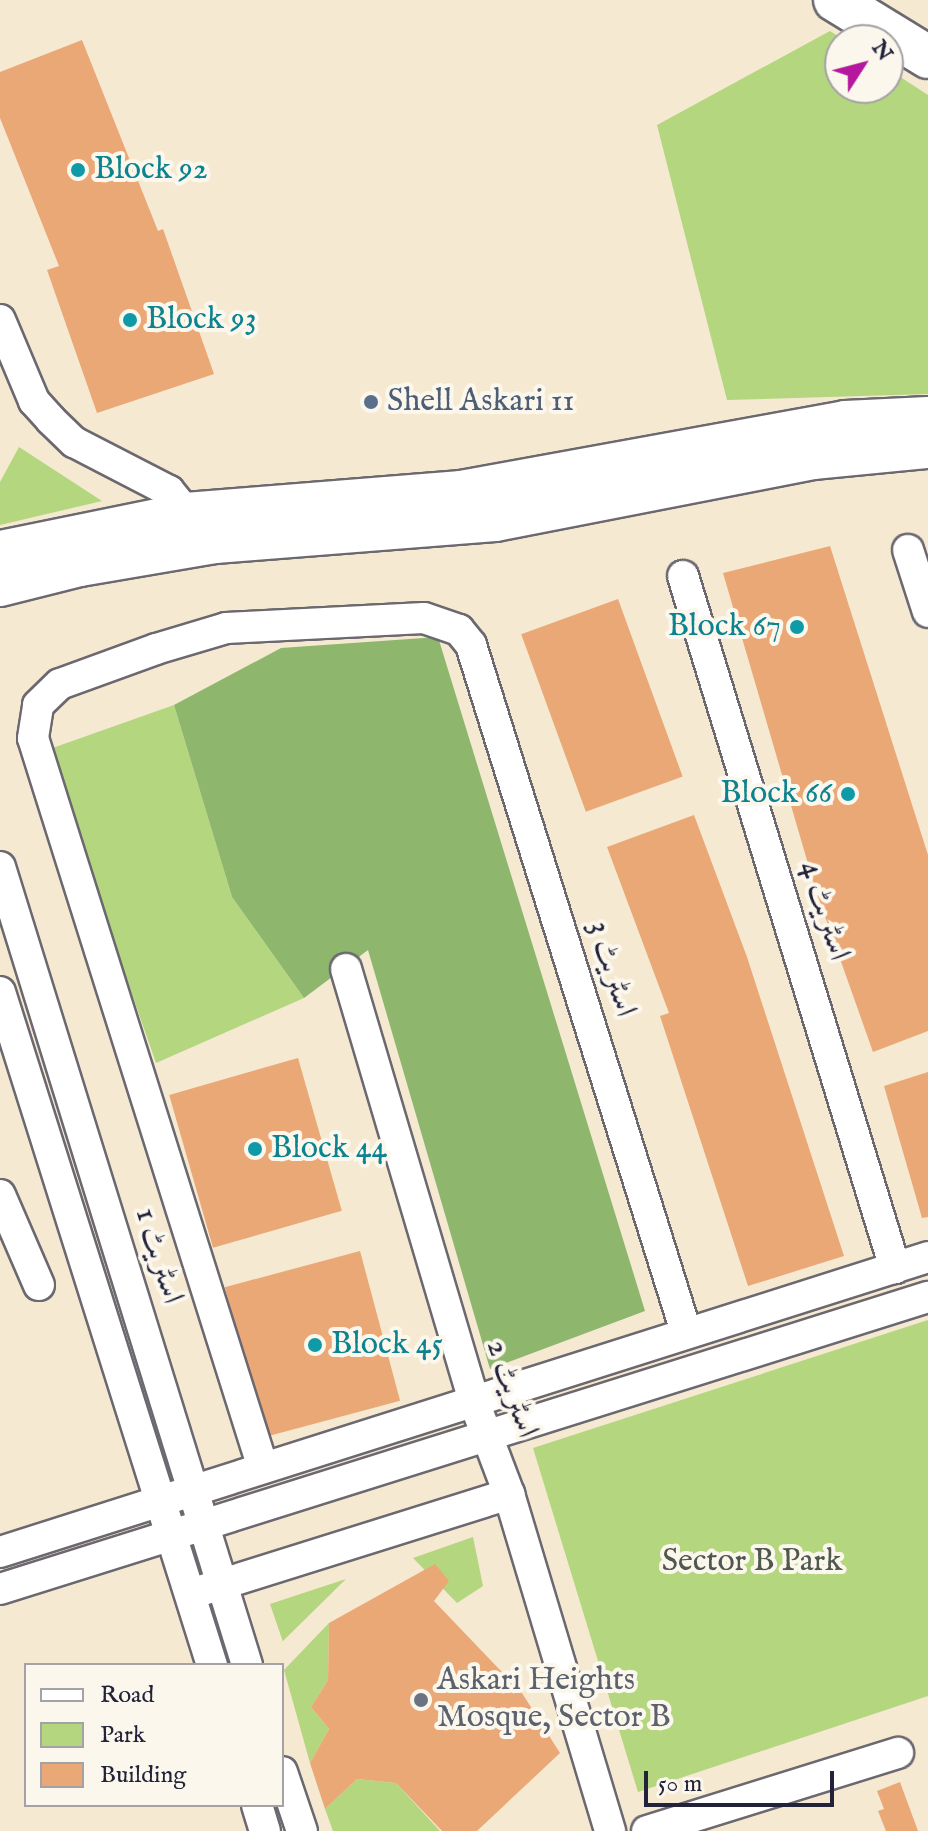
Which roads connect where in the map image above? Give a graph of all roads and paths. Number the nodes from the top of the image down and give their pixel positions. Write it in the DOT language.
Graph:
graph roads {
  1 [pos="835,0"];
  2 [pos="928,57"];
  3 [pos="0,320"];
  4 [pos="928,416"];
  5 [pos="928,449"];
  6 [pos="738,457"];
  7 [pos="186,512"];
  8 [pos="0,550"];
  9 [pos="908,550"];
  10 [pos="683,576"];
  11 [pos="0,587"];
  12 [pos="928,612"];
  13 [pos="0,867"];
  14 [pos="346,969"];
  15 [pos="0,992"];
  16 [pos="0,1195"];
  17 [pos="928,1257"];
  18 [pos="895,1268"];
  19 [pos="39,1285"];
  20 [pos="928,1297"];
  21 [pos="686,1332"];
  22 [pos="473,1399"];
  23 [pos="485,1436"];
  24 [pos="263,1468"];
  25 [pos="191,1492"];
  26 [pos="509,1494"];
  27 [pos="162,1501"];
  28 [pos="202,1526"];
  29 [pos="172,1536"];
  30 [pos="0,1552"];
  31 [pos="220,1584"];
  32 [pos="0,1589"];
  33 [pos="189,1594"];
  34 [pos="211,1663"];
  35 [pos="246,1663"];
  36 [pos="898,1753"];
  37 [pos="284,1778"];
  38 [pos="258,1807"];
  39 [pos="265,1831"];
  40 [pos="302,1831"];
  41 [pos="610,1831"];
  42 [pos="647,1831"];
  1 -- 2 [label="main road"];
  3 -- 7 [label="street"];
  4 -- 6 [label="street"];
  5 -- 6 [label="street"];
  6 -- 7 [label="street"];
  6 -- 11 [label="street"];
  7 -- 8 [label="street"];
  9 -- 12 [label="street"];
  10 -- 18 [label="street, اسٹریٹ 4"];
  13 -- 25 [label="street, اسٹریٹ 1"];
  14 -- 22 [label="street, اسٹریٹ 2"];
  15 -- 27 [label="street"];
  16 -- 19 [label="street"];
  17 -- 18 [label="street"];
  18 -- 21 [label="street"];
  20 -- 23 [label="street"];
  21 -- 22 [label="street"];
  21 -- 24 [label="street, اسٹریٹ 3"];
  22 -- 23 [label="street, اسٹریٹ 2"];
  22 -- 24 [label="street"];
  23 -- 26 [label="street, اسٹریٹ 2"];
  23 -- 28 [label="street"];
  24 -- 25 [label="street"];
  25 -- 27 [label="street"];
  25 -- 28 [label="street, اسٹریٹ 1"];
  26 -- 31 [label="street"];
  26 -- 41 [label="street, اسٹریٹ 2"];
  27 -- 29 [label="street"];
  27 -- 30 [label="street"];
  28 -- 29 [label="street"];
  28 -- 31 [label="street, اسٹریٹ 1"];
  29 -- 32 [label="street"];
  29 -- 33 [label="street"];
  31 -- 33 [label="street"];
  31 -- 35 [label="street, اسٹریٹ 1"];
  33 -- 34 [label="street"];
  36 -- 42 [label="street"];
  37 -- 40 [label="street"];
  38 -- 39 [label="street"];
}
